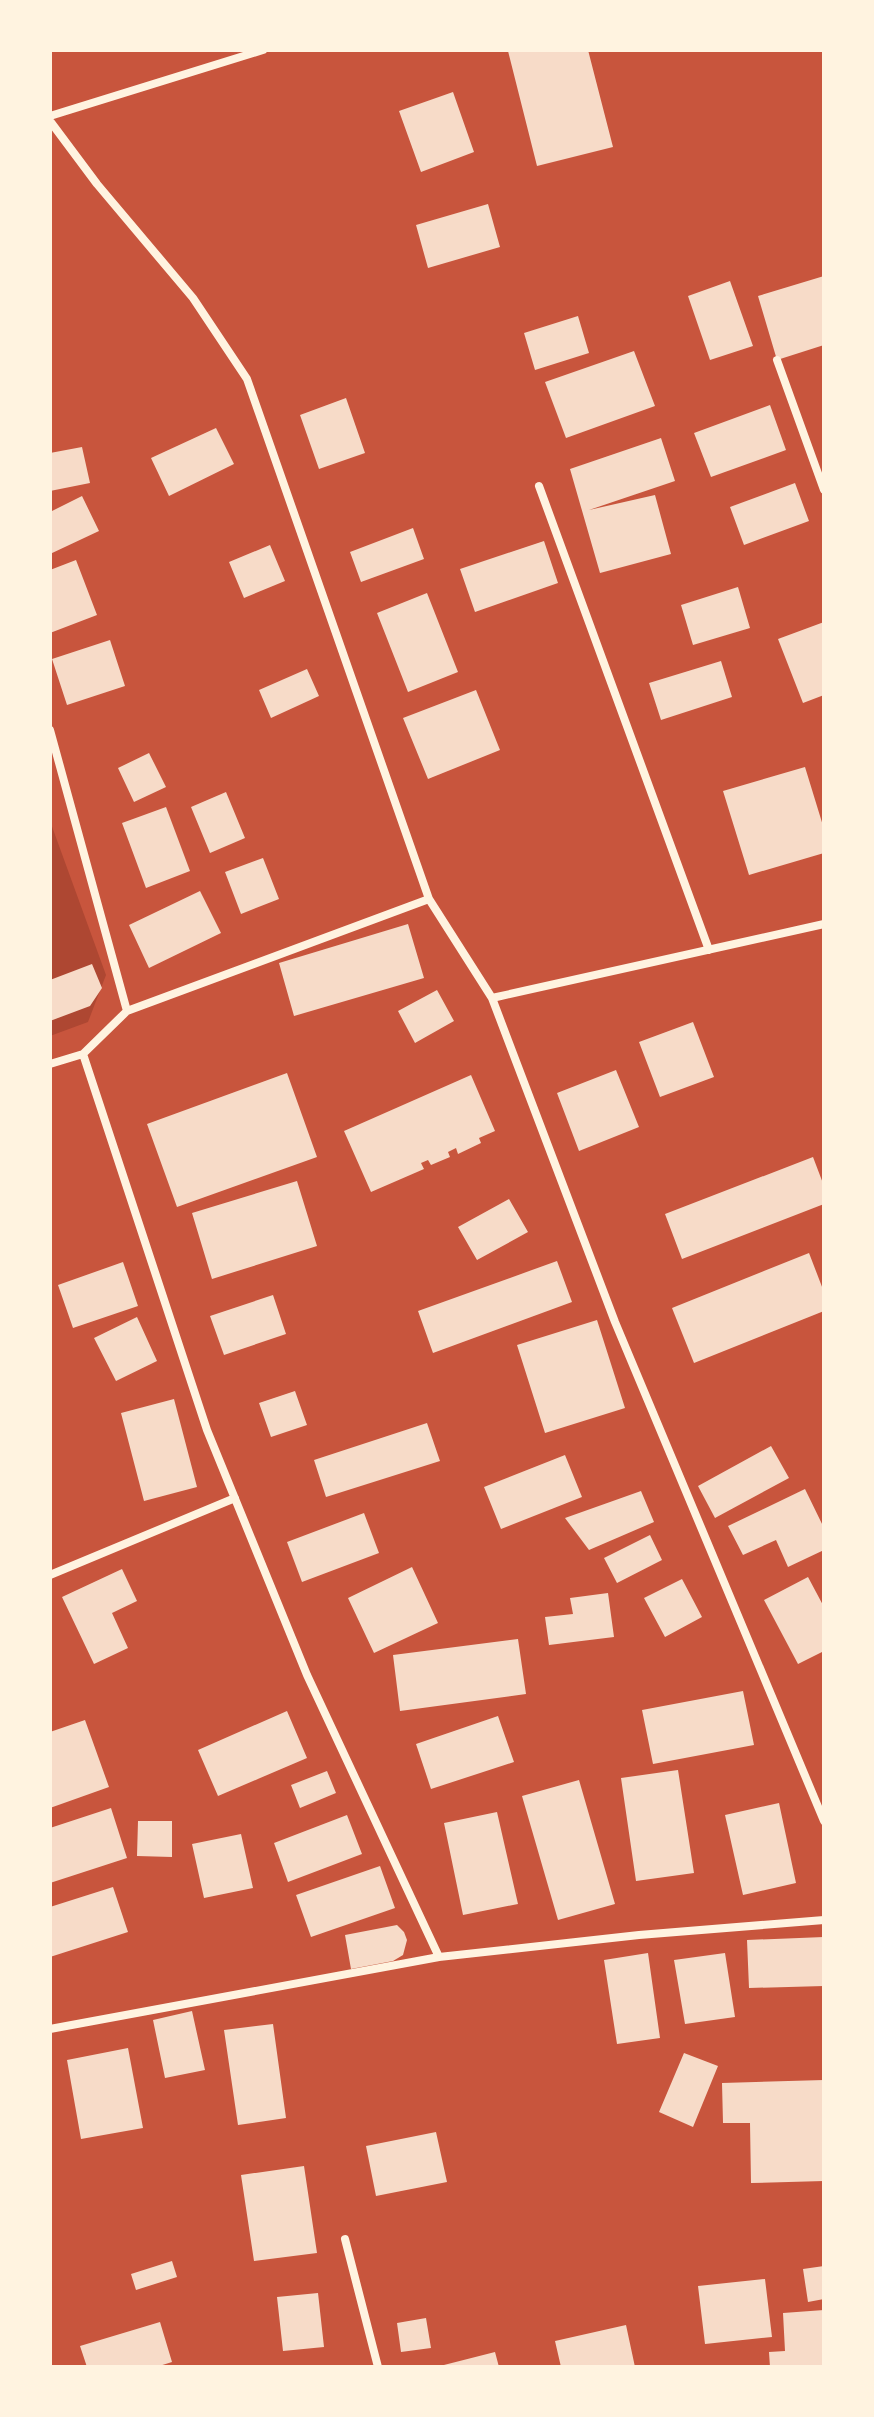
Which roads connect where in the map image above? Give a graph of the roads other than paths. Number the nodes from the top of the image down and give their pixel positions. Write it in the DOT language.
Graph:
graph roads {
  1 [pos="263,50"];
  2 [pos="50,119"];
  3 [pos="777,360"];
  4 [pos="539,486"];
  5 [pos="824,490"];
  6 [pos="50,730"];
  7 [pos="429,899"];
  8 [pos="824,924"];
  9 [pos="709,950"];
  10 [pos="492,998"];
  11 [pos="127,1011"];
  12 [pos="83,1054"];
  13 [pos="50,1064"];
  14 [pos="235,1498"];
  15 [pos="50,1575"];
  16 [pos="824,1821"];
  17 [pos="824,1920"];
  18 [pos="439,1957"];
  19 [pos="50,2029"];
  20 [pos="345,2239"];
  21 [pos="378,2367"];
  1 -- 2 [label="street"];
  2 -- 7 [label="street"];
  3 -- 5 [label="street"];
  4 -- 9 [label="street"];
  6 -- 11 [label="street"];
  7 -- 10 [label="street"];
  7 -- 11 [label="street"];
  8 -- 9 [label="street"];
  9 -- 10 [label="street"];
  10 -- 16 [label="street"];
  11 -- 12 [label="street"];
  12 -- 13 [label="street"];
  12 -- 14 [label="street"];
  14 -- 15 [label="street"];
  14 -- 18 [label="street"];
  17 -- 18 [label="street"];
  18 -- 19 [label="street"];
  20 -- 21 [label="street"];
}
